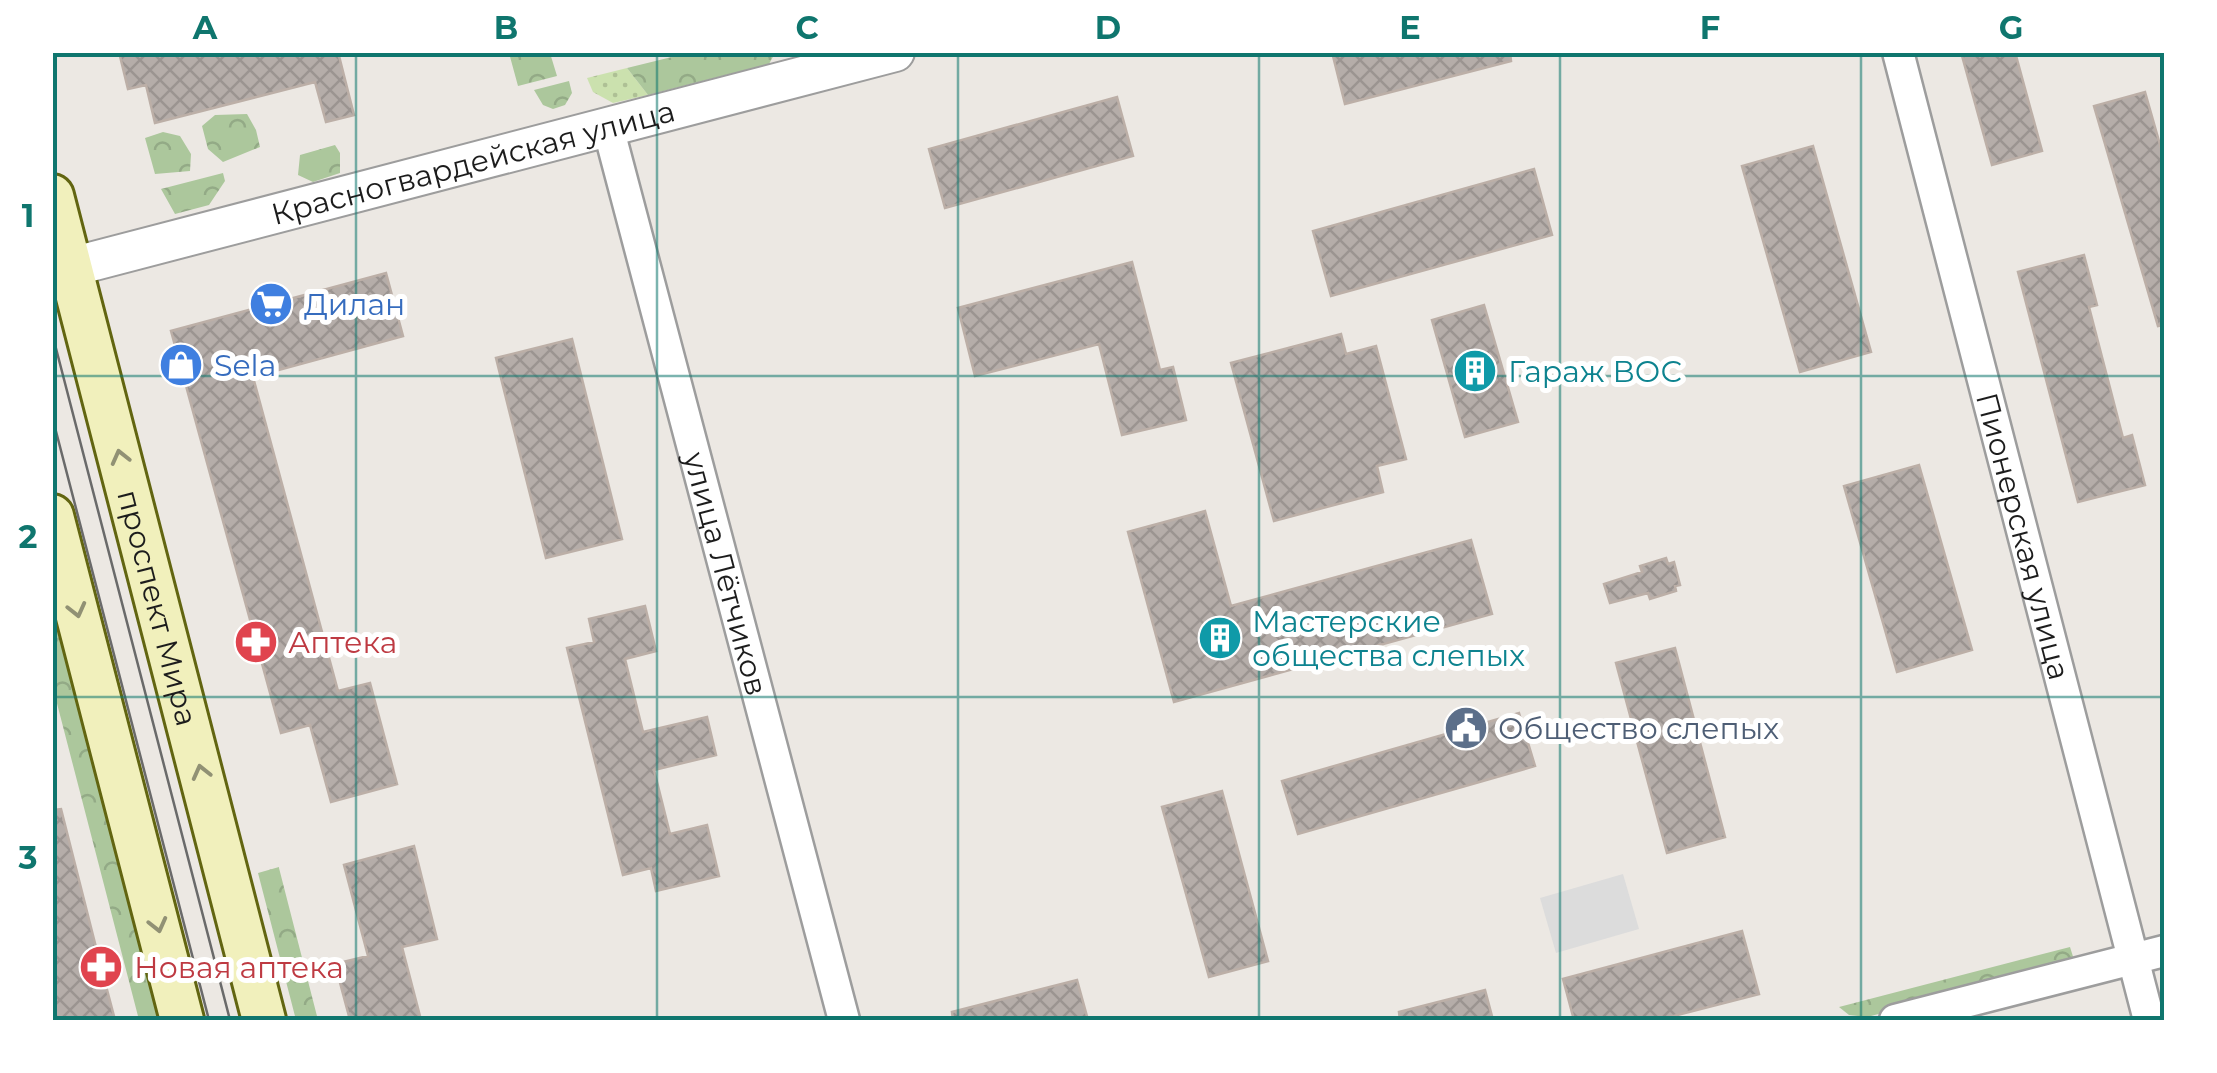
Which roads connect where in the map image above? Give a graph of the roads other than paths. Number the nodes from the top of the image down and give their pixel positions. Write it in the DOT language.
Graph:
graph roads {
  1 [pos="895,52"];
  2 [pos="1898,52"];
  3 [pos="608,127"];
  4 [pos="52,196"];
  5 [pos="62,270"];
  6 [pos="52,516"];
  7 [pos="2164,951"];
  8 [pos="2133,959"];
  9 [pos="182,1020"];
  10 [pos="264,1020"];
  11 [pos="844,1020"];
  12 [pos="1895,1020"];
  13 [pos="2149,1020"];
  1 -- 3 [label="street, Красногвардейская улица"];
  2 -- 8 [label="street, Пионерская улица"];
  3 -- 5 [label="street, Красногвардейская улица"];
  3 -- 11 [label="street, улица Лётчиков"];
  4 -- 5 [label="main road, проспект Мира"];
  10 -- 5 [label="main road, проспект Мира, one-way"];
  6 -- 9 [label="main road, one-way"];
  7 -- 8 [label="street"];
  8 -- 12 [label="street"];
  8 -- 13 [label="street, Пионерская улица"];
}
